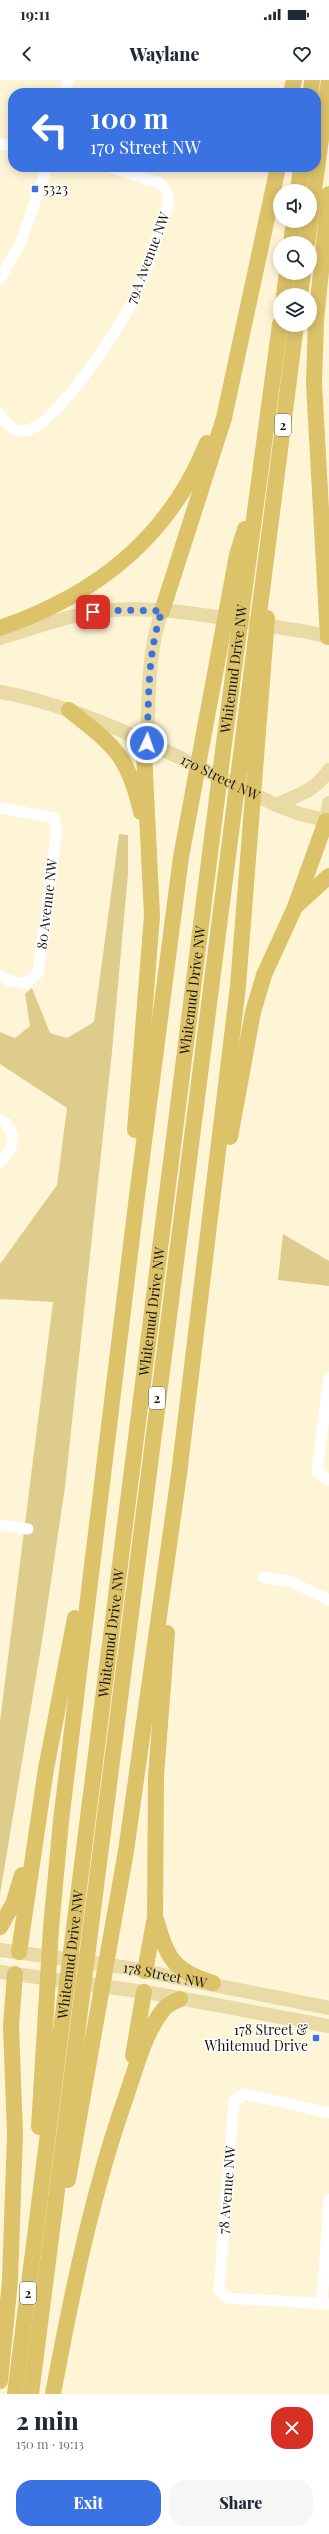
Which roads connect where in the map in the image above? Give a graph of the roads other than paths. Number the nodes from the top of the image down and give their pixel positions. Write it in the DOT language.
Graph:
graph roads {
  1 [pos="329,80"];
  2 [pos="321,139"];
  3 [pos="45,172"];
  4 [pos="125,172"];
  5 [pos="277,172"];
  6 [pos="300,172"];
  7 [pos="317,172"];
  8 [pos="299,184"];
  9 [pos="315,184"];
  10 [pos="329,194"];
  11 [pos="0,279"];
  12 [pos="279,332"];
  13 [pos="295,332"];
  14 [pos="241,347"];
  15 [pos="0,414"];
  16 [pos="258,490"];
  17 [pos="321,517"];
  18 [pos="269,524"];
  19 [pos="329,539"];
  20 [pos="162,611"];
  21 [pos="0,628"];
  22 [pos="329,637"];
  23 [pos="0,638"];
  24 [pos="329,645"];
  25 [pos="0,692"];
  26 [pos="69,710"];
  27 [pos="147,743"];
  28 [pos="329,770"];
  29 [pos="276,804"];
  30 [pos="329,804"];
  31 [pos="0,808"];
  32 [pos="328,821"];
  33 [pos="148,853"];
  34 [pos="329,876"];
  35 [pos="295,907"];
  36 [pos="0,975"];
  37 [pos="0,1119"];
  38 [pos="0,1162"];
  39 [pos="136,1204"];
  40 [pos="208,1242"];
  41 [pos="329,1378"];
  42 [pos="108,1433"];
  43 [pos="179,1474"];
  44 [pos="329,1480"];
  45 [pos="0,1525"];
  46 [pos="28,1529"];
  47 [pos="263,1577"];
  48 [pos="329,1600"];
  49 [pos="38,1819"];
  50 [pos="155,1917"];
  51 [pos="0,1927"];
  52 [pos="0,1950"];
  53 [pos="26,1953"];
  54 [pos="145,1971"];
  55 [pos="14,1974"];
  56 [pos="213,1983"];
  57 [pos="144,1992"];
  58 [pos="180,1998"];
  59 [pos="0,2005"];
  60 [pos="329,2008"];
  61 [pos="329,2026"];
  62 [pos="12,2057"];
  63 [pos="122,2108"];
  64 [pos="329,2113"];
  65 [pos="40,2192"];
  66 [pos="329,2199"];
  67 [pos="46,2273"];
  68 [pos="325,2303"];
  69 [pos="0,2381"];
  70 [pos="15,2394"];
  71 [pos="31,2394"];
  72 [pos="53,2394"];
  1 -- 2 [label="highway"];
  3 -- 11 [label="street"];
  4 -- 15 [label="street, 79A Avenue NW"];
  5 -- 14 [label="highway"];
  6 -- 8 [label="highway"];
  7 -- 9 [label="highway"];
  10 -- 17 [label="highway"];
  12 -- 16 [label="highway, Whitemud Drive NW / 2"];
  13 -- 18 [label="highway, Whitemud Drive NW / 2"];
  14 -- 20 [label="highway"];
  14 -- 21 [label="highway"];
  16 -- 39 [label="highway"];
  16 -- 65 [label="highway, Whitemud Drive NW / 2"];
  17 -- 19 [label="highway"];
  17 -- 22 [label="highway"];
  18 -- 40 [label="highway"];
  18 -- 67 [label="highway, Whitemud Drive NW / 2"];
  20 -- 22 [label="main road"];
  20 -- 23 [label="main road"];
  20 -- 27 [label="main road"];
  22 -- 24 [label="main road"];
  25 -- 26 [label="main road, 170 Street NW"];
  26 -- 27 [label="main road, 170 Street NW"];
  26 -- 33 [label="highway"];
  27 -- 29 [label="main road, 170 Street NW"];
  27 -- 33 [label="highway"];
  28 -- 29 [label="main road"];
  29 -- 32 [label="main road, 170 Street NW"];
  30 -- 32 [label="main road"];
  31 -- 36 [label="street, 80 Avenue NW"];
  32 -- 35 [label="highway"];
  33 -- 39 [label="highway"];
  34 -- 35 [label="highway"];
  35 -- 40 [label="highway"];
  37 -- 38 [label="street"];
  39 -- 42 [label="highway"];
  40 -- 43 [label="highway"];
  41 -- 44 [label="street"];
  42 -- 49 [label="highway"];
  42 -- 65 [label="highway"];
  43 -- 50 [label="highway"];
  43 -- 67 [label="highway"];
  45 -- 46 [label="street"];
  47 -- 48 [label="street"];
  49 -- 51 [label="highway"];
  49 -- 53 [label="highway"];
  50 -- 54 [label="highway"];
  50 -- 56 [label="highway"];
  52 -- 53 [label="main road, 178 Street NW"];
  53 -- 54 [label="main road, 178 Street NW"];
  53 -- 55 [label="main road"];
  54 -- 56 [label="main road, 178 Street NW"];
  54 -- 57 [label="main road"];
  55 -- 57 [label="main road, 178 Street NW"];
  55 -- 62 [label="highway"];
  56 -- 60 [label="main road, 178 Street NW"];
  57 -- 58 [label="main road, 178 Street NW"];
  57 -- 63 [label="highway"];
  58 -- 61 [label="main road, 178 Street NW"];
  58 -- 63 [label="highway"];
  59 -- 62 [label="highway"];
  62 -- 69 [label="highway"];
  63 -- 72 [label="highway"];
  64 -- 68 [label="street, 78 Avenue NW"];
  65 -- 70 [label="highway, Whitemud Drive NW / 2"];
  66 -- 68 [label="street"];
  67 -- 71 [label="highway, Whitemud Drive NW / 2"];
}
